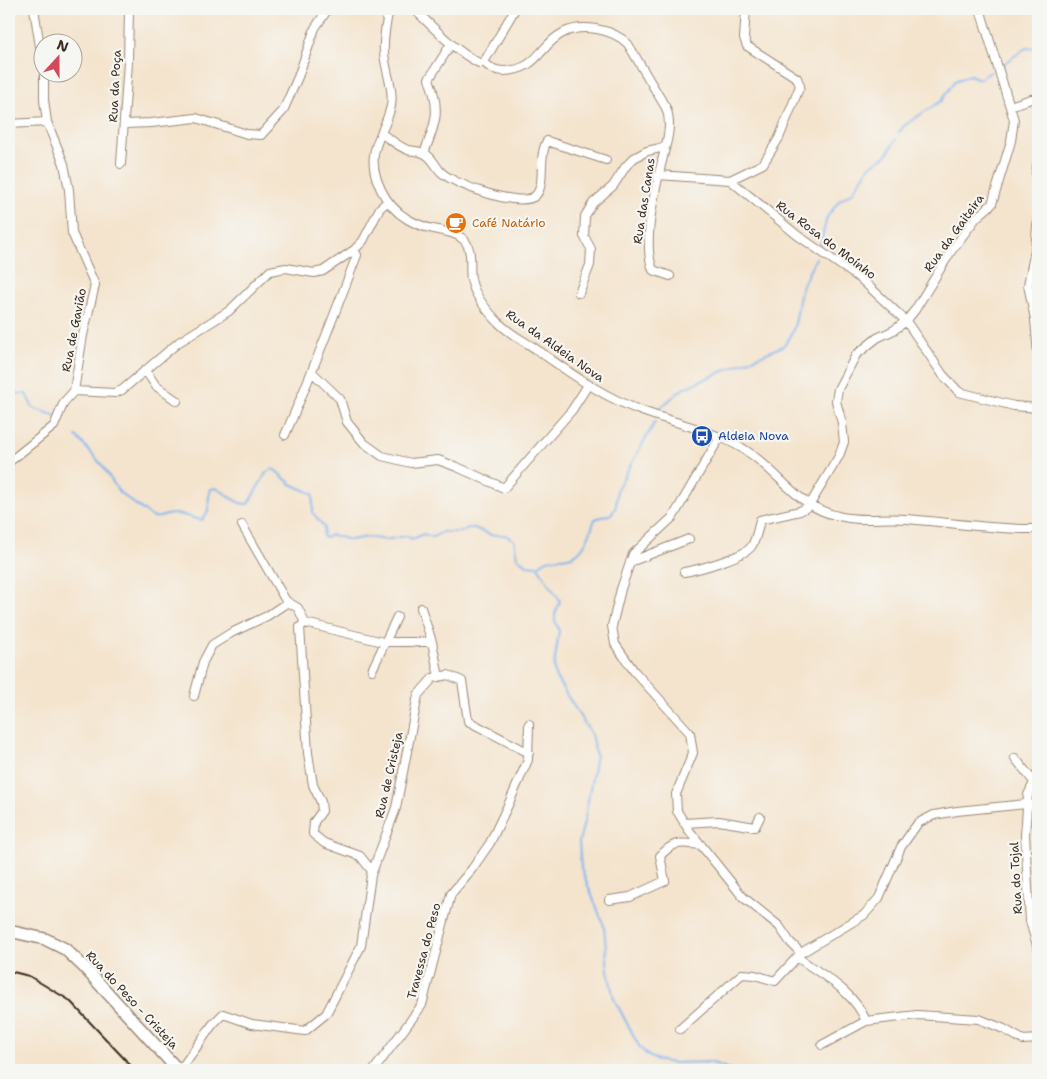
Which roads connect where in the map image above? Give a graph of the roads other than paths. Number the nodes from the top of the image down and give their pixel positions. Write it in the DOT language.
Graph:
graph roads {
  1 [pos="34,9"];
  2 [pos="129,9"];
  3 [pos="328,9"];
  4 [pos="389,9"];
  5 [pos="414,9"];
  6 [pos="515,9"];
  7 [pos="746,9"];
  8 [pos="980,9"];
  9 [pos="38,32"];
  10 [pos="451,44"];
  11 [pos="484,62"];
  12 [pos="44,82"];
  13 [pos="1038,99"];
  14 [pos="1010,106"];
  15 [pos="47,122"];
  16 [pos="9,124"];
  17 [pos="124,124"];
  18 [pos="382,134"];
  19 [pos="665,147"];
  20 [pos="424,153"];
  21 [pos="606,160"];
  22 [pos="1038,161"];
  23 [pos="122,164"];
  24 [pos="658,175"];
  25 [pos="730,180"];
  26 [pos="388,202"];
  27 [pos="1038,214"];
  28 [pos="354,250"];
  29 [pos="670,276"];
  30 [pos="579,294"];
  31 [pos="906,321"];
  32 [pos="1038,356"];
  33 [pos="145,370"];
  34 [pos="313,373"];
  35 [pos="588,385"];
  36 [pos="74,391"];
  37 [pos="177,402"];
  38 [pos="1038,408"];
  39 [pos="285,435"];
  40 [pos="720,437"];
  41 [pos="9,462"];
  42 [pos="809,506"];
  43 [pos="242,525"];
  44 [pos="1038,529"];
  45 [pos="689,539"];
  46 [pos="630,562"];
  47 [pos="684,572"];
  48 [pos="288,602"];
  49 [pos="421,608"];
  50 [pos="397,616"];
  51 [pos="305,622"];
  52 [pos="386,642"];
  53 [pos="432,642"];
  54 [pos="372,670"];
  55 [pos="439,677"];
  56 [pos="194,696"];
  57 [pos="529,724"];
  58 [pos="528,753"];
  59 [pos="1015,758"];
  60 [pos="1038,774"];
  61 [pos="1034,782"];
  62 [pos="1026,804"];
  63 [pos="1038,806"];
  64 [pos="760,817"];
  65 [pos="684,823"];
  66 [pos="701,845"];
  67 [pos="372,871"];
  68 [pos="608,900"];
  69 [pos="9,931"];
  70 [pos="1038,949"];
  71 [pos="799,955"];
  72 [pos="866,1021"];
  73 [pos="680,1029"];
  74 [pos="1038,1039"];
  75 [pos="822,1045"];
  76 [pos="179,1070"];
  77 [pos="374,1070"];
  1 -- 9 [label="street"];
  2 -- 17 [label="street, Rua da Poça"];
  3 -- 17 [label="street"];
  4 -- 18 [label="street, Rua da Aldeia Nova"];
  5 -- 10 [label="street, Rua das Canas"];
  6 -- 11 [label="street"];
  7 -- 25 [label="street"];
  8 -- 14 [label="street, Rua da Gaiteira"];
  10 -- 11 [label="street, Rua das Canas"];
  10 -- 20 [label="street"];
  11 -- 19 [label="street, Rua das Canas"];
  12 -- 15 [label="street, Rua de Gavião"];
  13 -- 14 [label="street"];
  14 -- 31 [label="street, Rua da Gaiteira"];
  15 -- 16 [label="street"];
  15 -- 36 [label="street, Rua de Gavião"];
  17 -- 23 [label="street, Rua da Poça"];
  18 -- 20 [label="street"];
  18 -- 26 [label="street, Rua da Aldeia Nova"];
  19 -- 24 [label="street, Rua das Canas"];
  19 -- 30 [label="street, Rua das Canas"];
  20 -- 21 [label="street"];
  22 -- 27 [label="street"];
  24 -- 25 [label="street"];
  24 -- 29 [label="street, Rua das Canas"];
  25 -- 31 [label="street, Rua Rosa do Moínho"];
  26 -- 28 [label="street"];
  26 -- 35 [label="street, Rua da Aldeia Nova"];
  27 -- 32 [label="street"];
  28 -- 33 [label="street"];
  28 -- 34 [label="street"];
  31 -- 38 [label="street, Rua Rosa do Moínho"];
  31 -- 42 [label="street"];
  33 -- 36 [label="street"];
  33 -- 37 [label="street"];
  34 -- 35 [label="street"];
  34 -- 39 [label="street"];
  35 -- 40 [label="street, Rua da Aldeia Nova"];
  36 -- 41 [label="street"];
  40 -- 42 [label="street, Rua da Aldeia Nova"];
  40 -- 46 [label="street"];
  42 -- 44 [label="street, Rua da Aldeia Nova"];
  42 -- 47 [label="street"];
  43 -- 48 [label="street"];
  45 -- 46 [label="street"];
  46 -- 65 [label="street"];
  48 -- 51 [label="street"];
  48 -- 56 [label="street"];
  49 -- 53 [label="street"];
  50 -- 52 [label="street"];
  51 -- 52 [label="street"];
  51 -- 67 [label="street"];
  52 -- 53 [label="street"];
  52 -- 54 [label="street"];
  53 -- 55 [label="street"];
  55 -- 58 [label="street"];
  55 -- 67 [label="street, Rua de Cristeja"];
  57 -- 58 [label="street, Travessa do Peso"];
  58 -- 77 [label="street, Travessa do Peso"];
  59 -- 61 [label="street"];
  60 -- 61 [label="street, Rua do Tojal"];
  61 -- 62 [label="street, Rua do Tojal"];
  62 -- 63 [label="street"];
  62 -- 70 [label="street, Rua do Tojal"];
  62 -- 71 [label="street"];
  64 -- 65 [label="street"];
  65 -- 66 [label="street"];
  66 -- 68 [label="street"];
  66 -- 71 [label="street"];
  67 -- 76 [label="street, Rua de Cristeja"];
  69 -- 76 [label="main road, Rua do Peso - Cristeja"];
  71 -- 72 [label="street"];
  71 -- 73 [label="street"];
  72 -- 74 [label="street"];
  72 -- 75 [label="street"];
}
